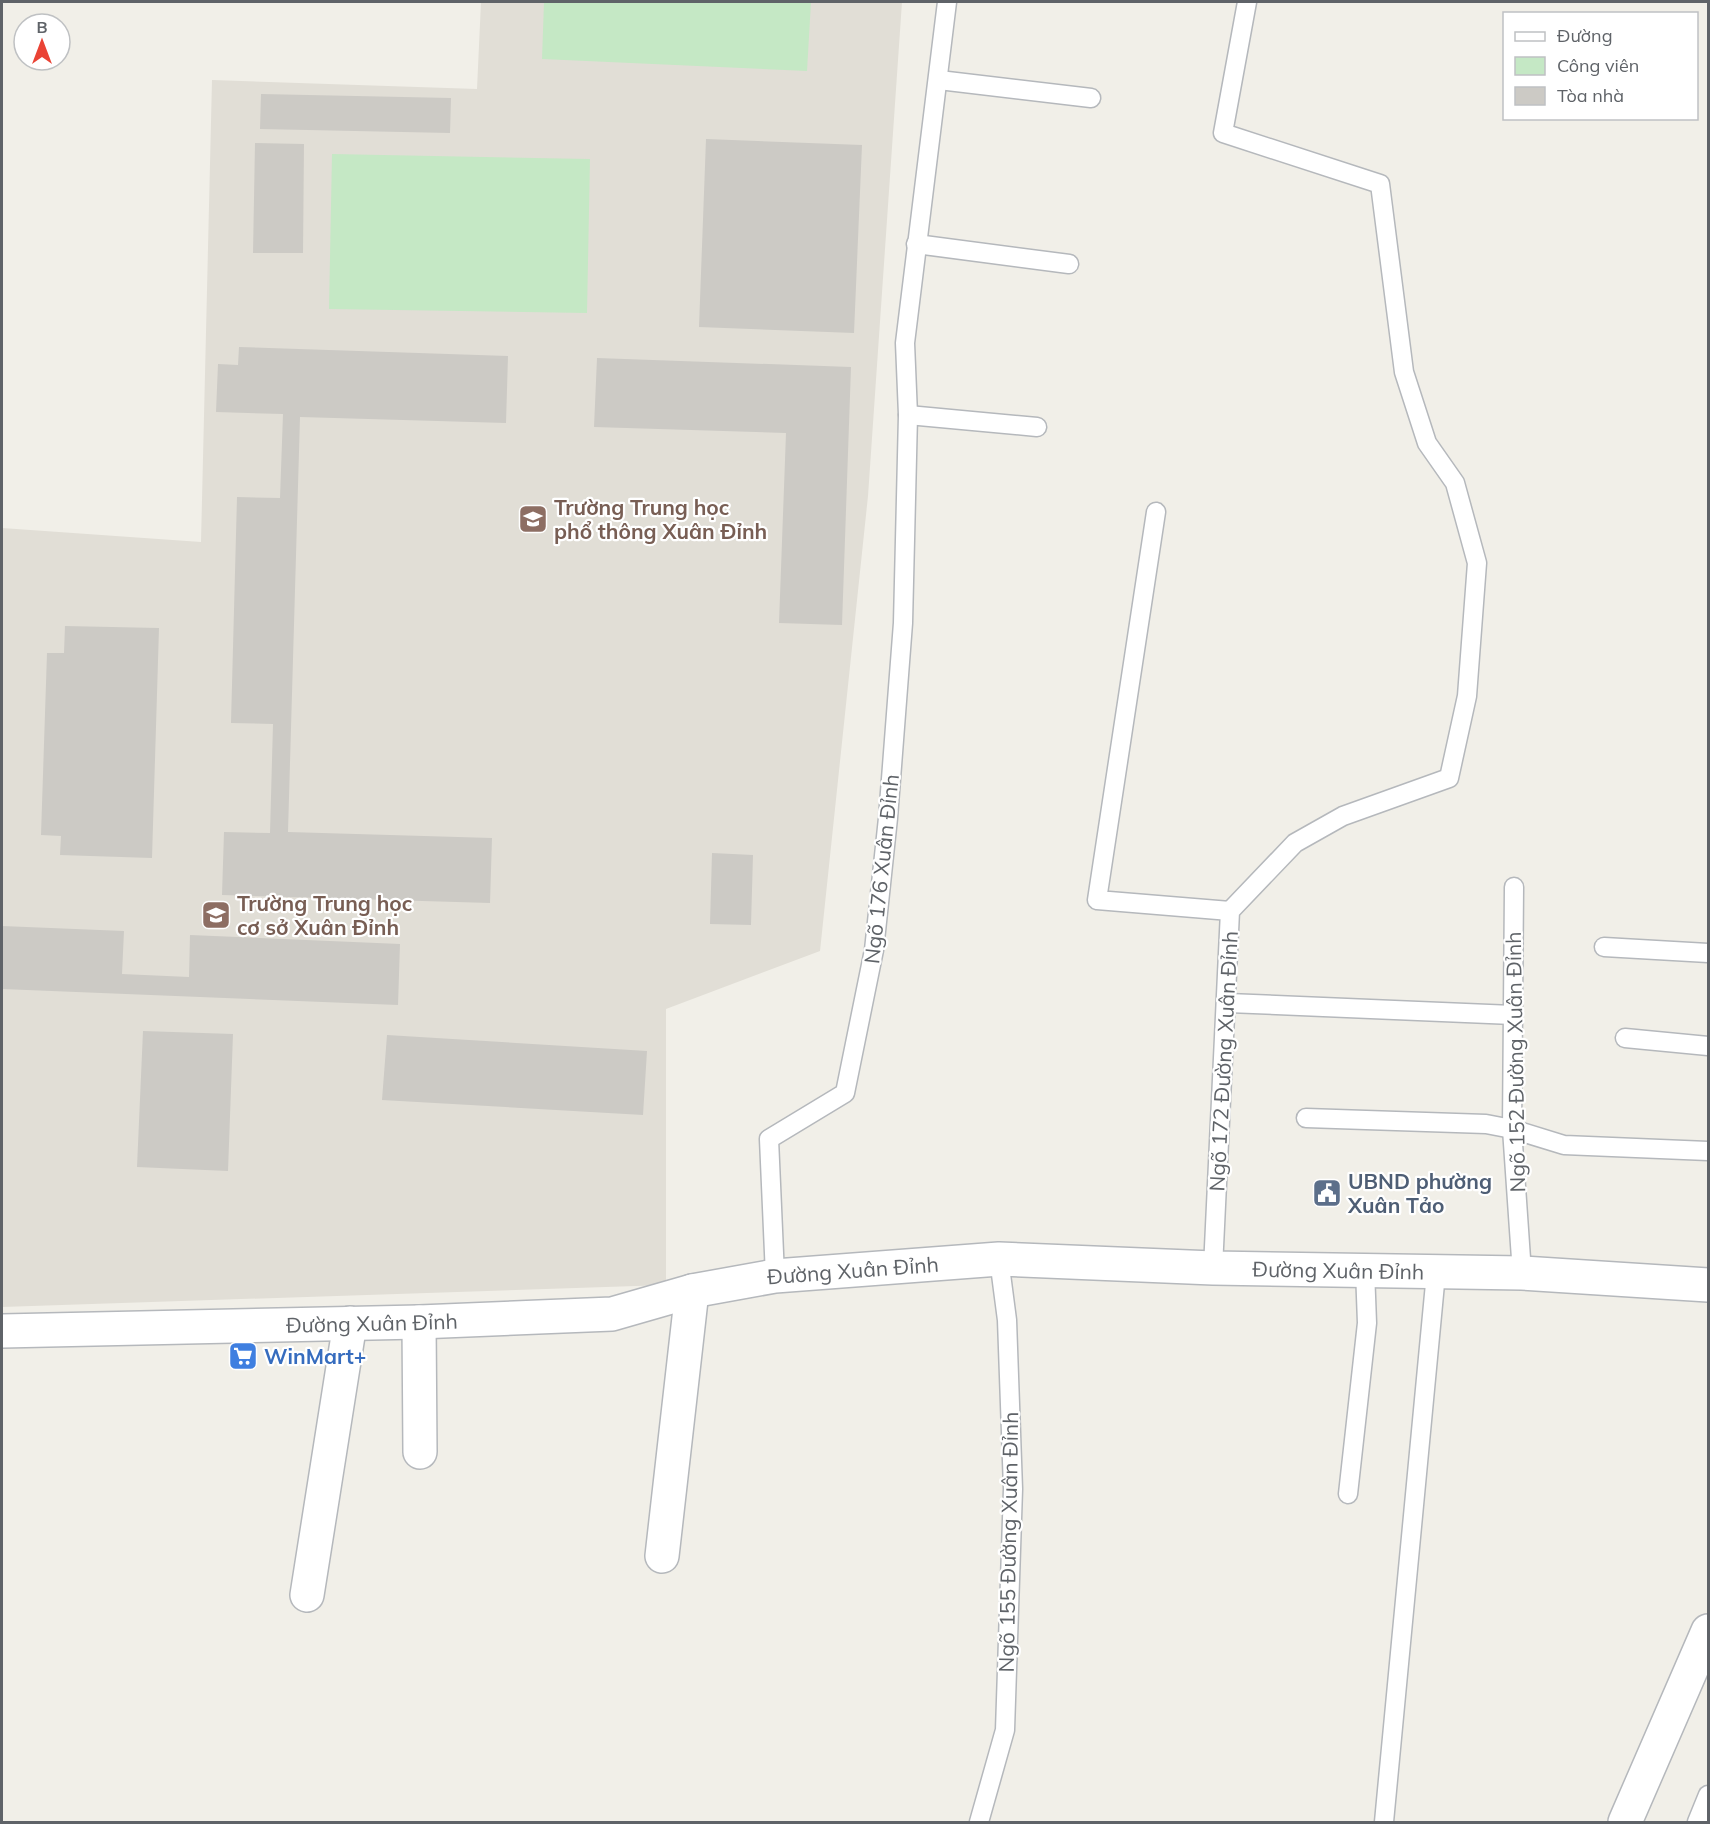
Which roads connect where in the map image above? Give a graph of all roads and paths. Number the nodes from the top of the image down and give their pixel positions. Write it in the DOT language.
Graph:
graph roads {
  1 [pos="947,2"];
  2 [pos="1247,2"];
  3 [pos="939,80"];
  4 [pos="1091,98"];
  5 [pos="916,244"];
  6 [pos="1069,264"];
  7 [pos="908,415"];
  8 [pos="1037,427"];
  9 [pos="1156,512"];
  10 [pos="1514,887"];
  11 [pos="1230,911"];
  12 [pos="1604,947"];
  13 [pos="1708,953"];
  14 [pos="1228,1003"];
  15 [pos="1513,1015"];
  16 [pos="1625,1038"];
  17 [pos="1708,1046"];
  18 [pos="1306,1118"];
  19 [pos="1512,1129"];
  20 [pos="1708,1151"];
  21 [pos="999,1259"];
  22 [pos="1213,1269"];
  23 [pos="1365,1270"];
  24 [pos="1436,1273"];
  25 [pos="1522,1273"];
  26 [pos="775,1276"];
  27 [pos="1708,1285"];
  28 [pos="692,1291"];
  29 [pos="419,1322"];
  30 [pos="350,1323"];
  31 [pos="2,1331"];
  32 [pos="420,1452"];
  33 [pos="1348,1494"];
  34 [pos="662,1556"];
  35 [pos="307,1595"];
  36 [pos="1708,1631"];
  37 [pos="1708,1795"];
  38 [pos="979,1822"];
  39 [pos="1384,1822"];
  40 [pos="1625,1822"];
  41 [pos="1697,1822"];
  1 -- 3 [label="lane, Ngõ 176 Xuân Đỉnh"];
  2 -- 11 [label="lane, Ngõ 172 Đường Xuân Đỉnh"];
  3 -- 4 [label="lane"];
  3 -- 5 [label="lane, Ngõ 176 Xuân Đỉnh"];
  5 -- 6 [label="lane"];
  5 -- 7 [label="lane, Ngõ 176 Xuân Đỉnh"];
  7 -- 8 [label="lane"];
  7 -- 26 [label="lane, Ngõ 176 Xuân Đỉnh"];
  9 -- 11 [label="lane"];
  10 -- 15 [label="lane, Ngõ 152 Đường Xuân Đỉnh"];
  11 -- 14 [label="lane, Ngõ 172 Đường Xuân Đỉnh"];
  12 -- 13 [label="lane"];
  14 -- 15 [label="lane"];
  14 -- 22 [label="lane, Ngõ 172 Đường Xuân Đỉnh"];
  15 -- 19 [label="lane, Ngõ 152 Đường Xuân Đỉnh"];
  16 -- 17 [label="lane"];
  18 -- 19 [label="lane"];
  19 -- 20 [label="lane"];
  19 -- 25 [label="lane, Ngõ 152 Đường Xuân Đỉnh"];
  21 -- 22 [label="street, Đường Xuân Đỉnh"];
  21 -- 26 [label="street, Đường Xuân Đỉnh"];
  21 -- 38 [label="lane, Ngõ 155 Đường Xuân Đỉnh"];
  22 -- 23 [label="street, Đường Xuân Đỉnh"];
  23 -- 24 [label="street, Đường Xuân Đỉnh"];
  23 -- 33 [label="lane"];
  24 -- 25 [label="street, Đường Xuân Đỉnh"];
  24 -- 39 [label="lane"];
  25 -- 27 [label="street, Đường Xuân Đỉnh"];
  26 -- 28 [label="street, Đường Xuân Đỉnh"];
  28 -- 29 [label="street, Đường Xuân Đỉnh"];
  28 -- 34 [label="street"];
  29 -- 30 [label="street, Đường Xuân Đỉnh"];
  29 -- 32 [label="street"];
  30 -- 31 [label="street, Đường Xuân Đỉnh"];
  30 -- 35 [label="street"];
  36 -- 40 [label="street"];
  37 -- 41 [label="lane"];
}
